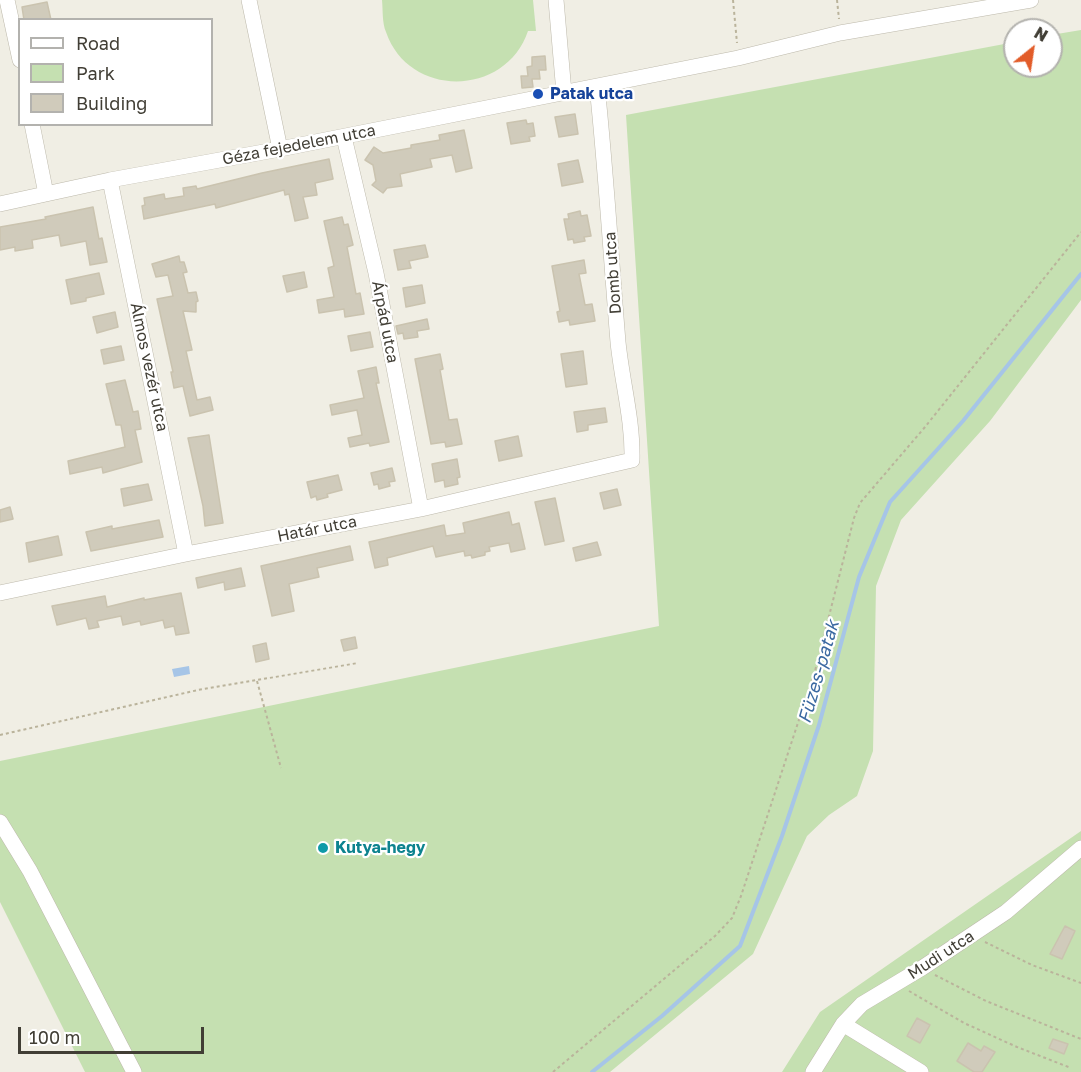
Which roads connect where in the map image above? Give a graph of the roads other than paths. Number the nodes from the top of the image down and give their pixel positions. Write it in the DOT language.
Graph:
graph roads {
  1 [pos="8,0"];
  2 [pos="249,0"];
  3 [pos="556,0"];
  4 [pos="1031,0"];
  5 [pos="18,50"];
  6 [pos="597,86"];
  7 [pos="564,93"];
  8 [pos="32,126"];
  9 [pos="344,137"];
  10 [pos="280,149"];
  11 [pos="110,180"];
  12 [pos="46,194"];
  13 [pos="0,204"];
  14 [pos="632,460"];
  15 [pos="421,508"];
  16 [pos="186,554"];
  17 [pos="0,593"];
  18 [pos="0,822"];
  19 [pos="1081,848"];
  20 [pos="843,1024"];
  21 [pos="134,1072"];
  22 [pos="813,1072"];
  23 [pos="921,1072"];
  1 -- 5 [label="street"];
  2 -- 10 [label="street"];
  3 -- 7 [label="street"];
  4 -- 6 [label="street"];
  6 -- 7 [label="street, Géza fejedelem utca"];
  6 -- 14 [label="street, Domb utca"];
  7 -- 9 [label="street, Géza fejedelem utca"];
  8 -- 12 [label="street"];
  9 -- 10 [label="street, Géza fejedelem utca"];
  9 -- 15 [label="street, Árpád utca"];
  10 -- 11 [label="street, Géza fejedelem utca"];
  11 -- 12 [label="street, Géza fejedelem utca"];
  11 -- 16 [label="street, Álmos vezér utca"];
  12 -- 13 [label="street, Géza fejedelem utca"];
  14 -- 15 [label="street, Határ utca"];
  15 -- 16 [label="street, Határ utca"];
  16 -- 17 [label="street, Határ utca"];
  18 -- 21 [label="street"];
  19 -- 20 [label="street, Mudi utca"];
  20 -- 22 [label="street, Mudi utca"];
  20 -- 23 [label="street"];
}
